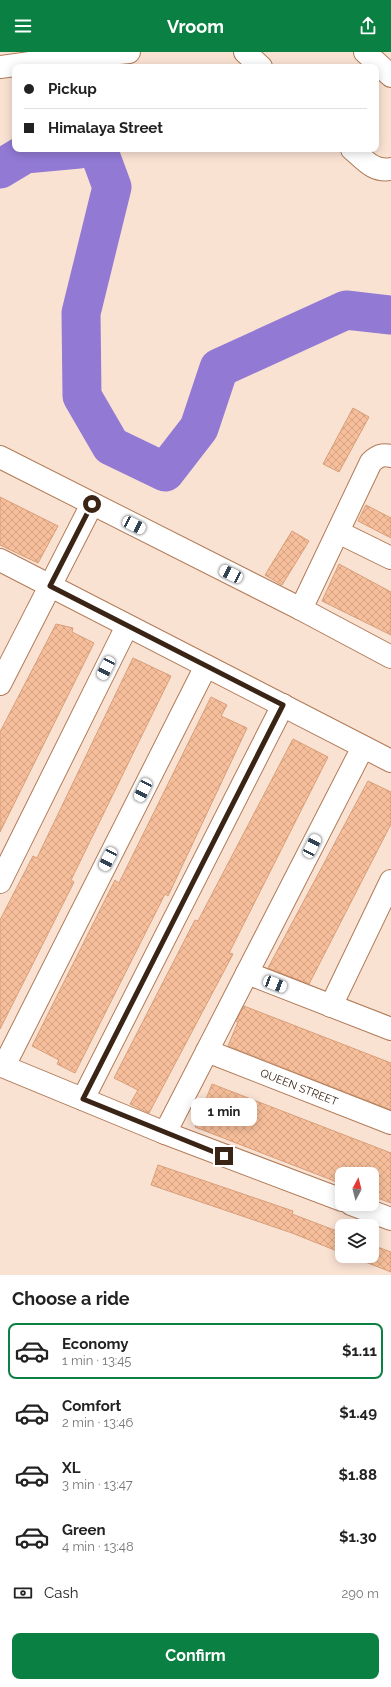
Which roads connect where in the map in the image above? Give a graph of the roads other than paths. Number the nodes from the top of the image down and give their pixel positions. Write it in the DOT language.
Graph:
graph roads {
  1 [pos="125,52"];
  2 [pos="129,52"];
  3 [pos="245,52"];
  4 [pos="365,52"];
  5 [pos="24,55"];
  6 [pos="258,64"];
  7 [pos="378,64"];
  8 [pos="379,65"];
  9 [pos="0,67"];
  10 [pos="391,76"];
  11 [pos="356,152"];
  12 [pos="391,169"];
  13 [pos="391,456"];
  14 [pos="0,457"];
  15 [pos="92,504"];
  16 [pos="338,532"];
  17 [pos="391,558"];
  18 [pos="0,560"];
  19 [pos="50,586"];
  20 [pos="301,609"];
  21 [pos="127,626"];
  22 [pos="391,657"];
  23 [pos="206,666"];
  24 [pos="3,673"];
  25 [pos="283,705"];
  26 [pos="363,747"];
  27 [pos="391,761"];
  28 [pos="391,881"];
  29 [pos="0,882"];
  30 [pos="247,973"];
  31 [pos="331,1006"];
  32 [pos="391,1029"];
  33 [pos="207,1051"];
  34 [pos="2,1066"];
  35 [pos="83,1099"];
  36 [pos="391,1123"];
  37 [pos="165,1133"];
  38 [pos="335,1197"];
  39 [pos="370,1211"];
  40 [pos="391,1219"];
  1 -- 2 [label="street"];
  1 -- 5 [label="street"];
  3 -- 6 [label="street"];
  4 -- 7 [label="street"];
  5 -- 9 [label="street"];
  8 -- 10 [label="street"];
  11 -- 12 [label="street"];
  13 -- 16 [label="street"];
  14 -- 15 [label="street"];
  15 -- 19 [label="street"];
  15 -- 20 [label="street"];
  16 -- 17 [label="street"];
  16 -- 20 [label="street"];
  18 -- 19 [label="street"];
  19 -- 21 [label="street"];
  19 -- 24 [label="street"];
  20 -- 22 [label="street"];
  21 -- 23 [label="street"];
  21 -- 29 [label="street"];
  23 -- 25 [label="street"];
  23 -- 34 [label="street"];
  25 -- 26 [label="street"];
  25 -- 35 [label="street"];
  26 -- 27 [label="street"];
  26 -- 30 [label="street"];
  28 -- 31 [label="street"];
  30 -- 31 [label="street"];
  30 -- 33 [label="street"];
  31 -- 32 [label="street"];
  33 -- 36 [label="street, QUEEN STREET"];
  33 -- 37 [label="street"];
  34 -- 35 [label="street"];
  35 -- 37 [label="street"];
  37 -- 38 [label="street"];
  39 -- 40 [label="street"];
}
